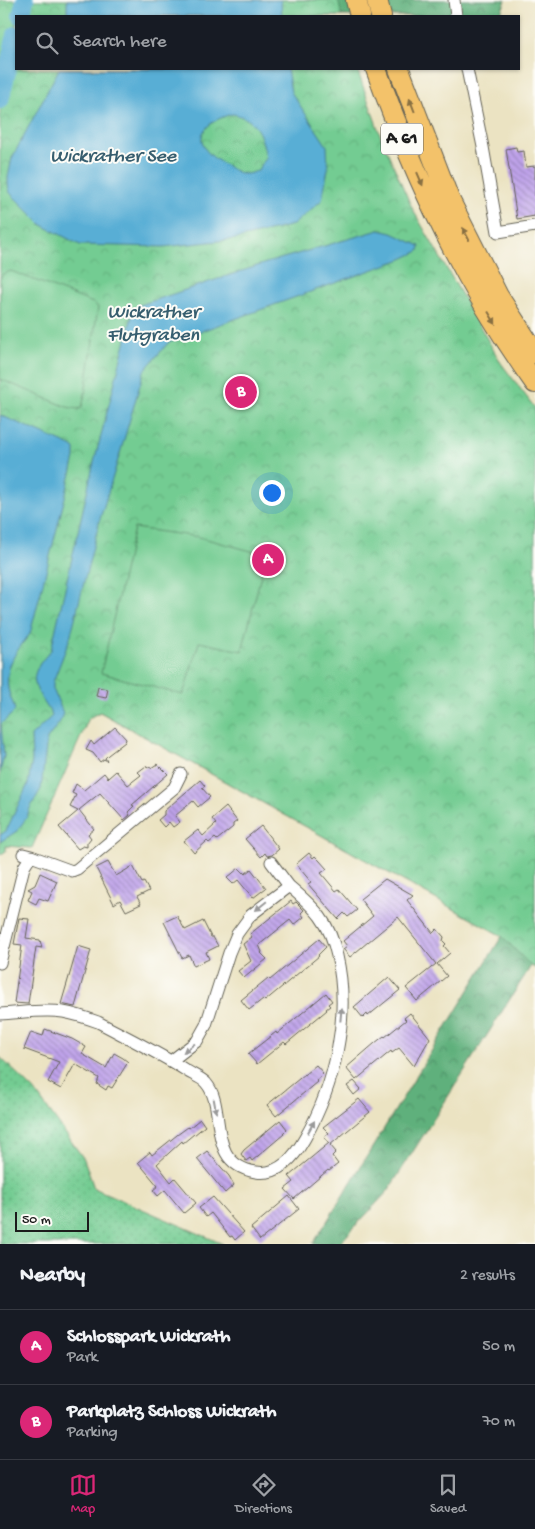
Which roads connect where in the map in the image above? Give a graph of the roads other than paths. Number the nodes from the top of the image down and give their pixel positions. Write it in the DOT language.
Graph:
graph roads {
  1 [pos="356,0"];
  2 [pos="377,0"];
  3 [pos="454,0"];
  4 [pos="360,15"];
  5 [pos="381,15"];
  6 [pos="456,15"];
  7 [pos="376,70"];
  8 [pos="399,70"];
  9 [pos="467,70"];
  10 [pos="440,203"];
  11 [pos="535,226"];
  12 [pos="475,273"];
  13 [pos="535,352"];
  14 [pos="535,383"];
  15 [pos="181,774"];
  16 [pos="271,862"];
  17 [pos="289,886"];
  18 [pos="0,964"];
  19 [pos="0,1014"];
  20 [pos="171,1060"];
  1 -- 4 [label="highway"];
  2 -- 5 [label="highway"];
  3 -- 6 [label="street"];
  7 -- 10 [label="highway, A 61, one-way"];
  10 -- 8 [label="highway, A 61, one-way"];
  9 -- 11 [label="street"];
  10 -- 12 [label="highway, A 61"];
  12 -- 13 [label="highway, A 61"];
  12 -- 14 [label="highway, A 61, one-way"];
  15 -- 18 [label="street"];
  16 -- 17 [label="street"];
  17 -- 20 [label="street, one-way"];
  20 -- 17 [label="street, one-way"];
  19 -- 20 [label="street"];
}
